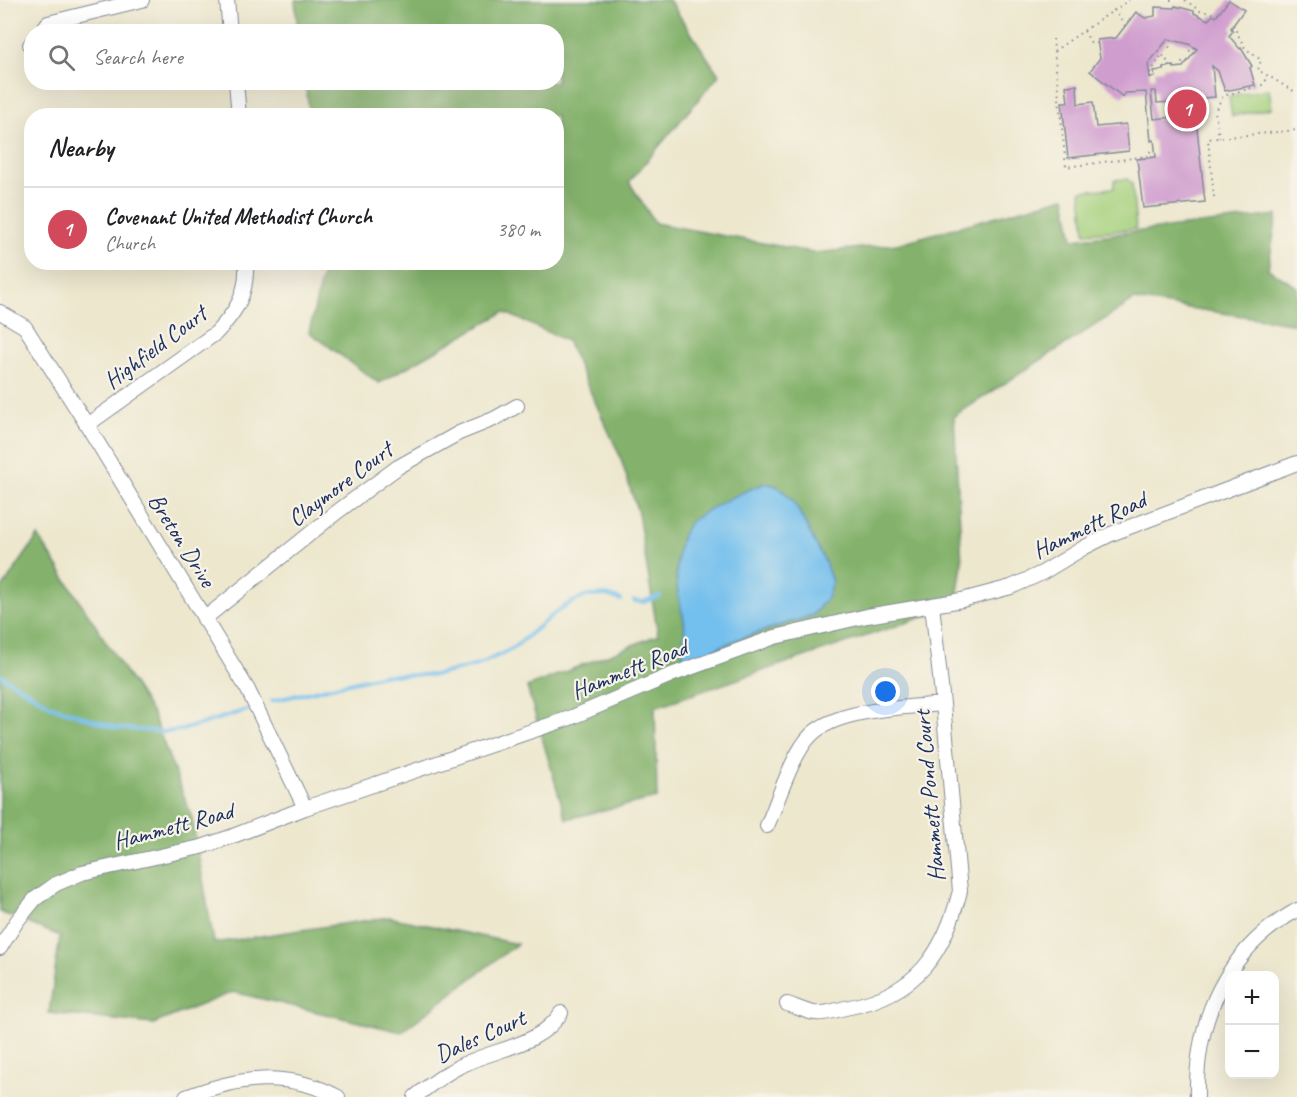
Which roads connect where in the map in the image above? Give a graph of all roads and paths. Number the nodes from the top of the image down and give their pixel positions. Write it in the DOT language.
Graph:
graph roads {
  1 [pos="142,0"];
  2 [pos="227,0"];
  3 [pos="1129,0"];
  4 [pos="1185,0"];
  5 [pos="1114,10"];
  6 [pos="1218,14"];
  7 [pos="47,24"];
  8 [pos="230,24"];
  9 [pos="1233,25"];
  10 [pos="1125,26"];
  11 [pos="1084,31"];
  12 [pos="1053,39"];
  13 [pos="1098,43"];
  14 [pos="1164,43"];
  15 [pos="1196,48"];
  16 [pos="1172,49"];
  17 [pos="1189,51"];
  18 [pos="1054,52"];
  19 [pos="1158,52"];
  20 [pos="1162,55"];
  21 [pos="1171,56"];
  22 [pos="1166,58"];
  23 [pos="1182,62"];
  24 [pos="1169,66"];
  25 [pos="1183,67"];
  26 [pos="1150,73"];
  27 [pos="1269,77"];
  28 [pos="237,90"];
  29 [pos="1297,93"];
  30 [pos="238,108"];
  31 [pos="1297,130"];
  32 [pos="1219,139"];
  33 [pos="1155,149"];
  34 [pos="1214,197"];
  35 [pos="245,270"];
  36 [pos="0,312"];
  37 [pos="517,406"];
  38 [pos="87,425"];
  39 [pos="1297,464"];
  40 [pos="932,605"];
  41 [pos="204,619"];
  42 [pos="943,704"];
  43 [pos="305,808"];
  44 [pos="767,826"];
  45 [pos="1297,910"];
  46 [pos="0,948"];
  47 [pos="787,1004"];
  48 [pos="561,1013"];
  49 [pos="186,1097"];
  50 [pos="338,1097"];
  51 [pos="415,1097"];
  52 [pos="1197,1097"];
  1 -- 7 [label="street"];
  2 -- 8 [label="street"];
  3 -- 5 [label="path"];
  4 -- 6 [label="path"];
  5 -- 10 [label="path"];
  5 -- 11 [label="path"];
  9 -- 27 [label="path"];
  11 -- 13 [label="path"];
  11 -- 18 [label="path"];
  12 -- 18 [label="path"];
  14 -- 16 [label="path"];
  15 -- 17 [label="path"];
  18 -- 33 [label="path"];
  19 -- 20 [label="path"];
  20 -- 22 [label="path"];
  20 -- 26 [label="path"];
  21 -- 22 [label="path"];
  22 -- 24 [label="path"];
  23 -- 25 [label="path"];
  27 -- 29 [label="path"];
  27 -- 32 [label="path"];
  28 -- 30 [label="street"];
  31 -- 32 [label="path"];
  32 -- 34 [label="path"];
  35 -- 38 [label="street, Highfield Court"];
  36 -- 38 [label="street, Breton Drive"];
  37 -- 41 [label="street, Claymore Court"];
  38 -- 41 [label="street, Breton Drive"];
  39 -- 40 [label="street, Hammett Road"];
  40 -- 42 [label="street, Hammett Pond Court"];
  40 -- 43 [label="street, Hammett Road"];
  41 -- 43 [label="street, Breton Drive"];
  42 -- 44 [label="street"];
  42 -- 47 [label="street, Hammett Pond Court"];
  43 -- 46 [label="street, Hammett Road"];
  45 -- 52 [label="street"];
  48 -- 51 [label="street, Dales Court"];
  49 -- 50 [label="street"];
}
